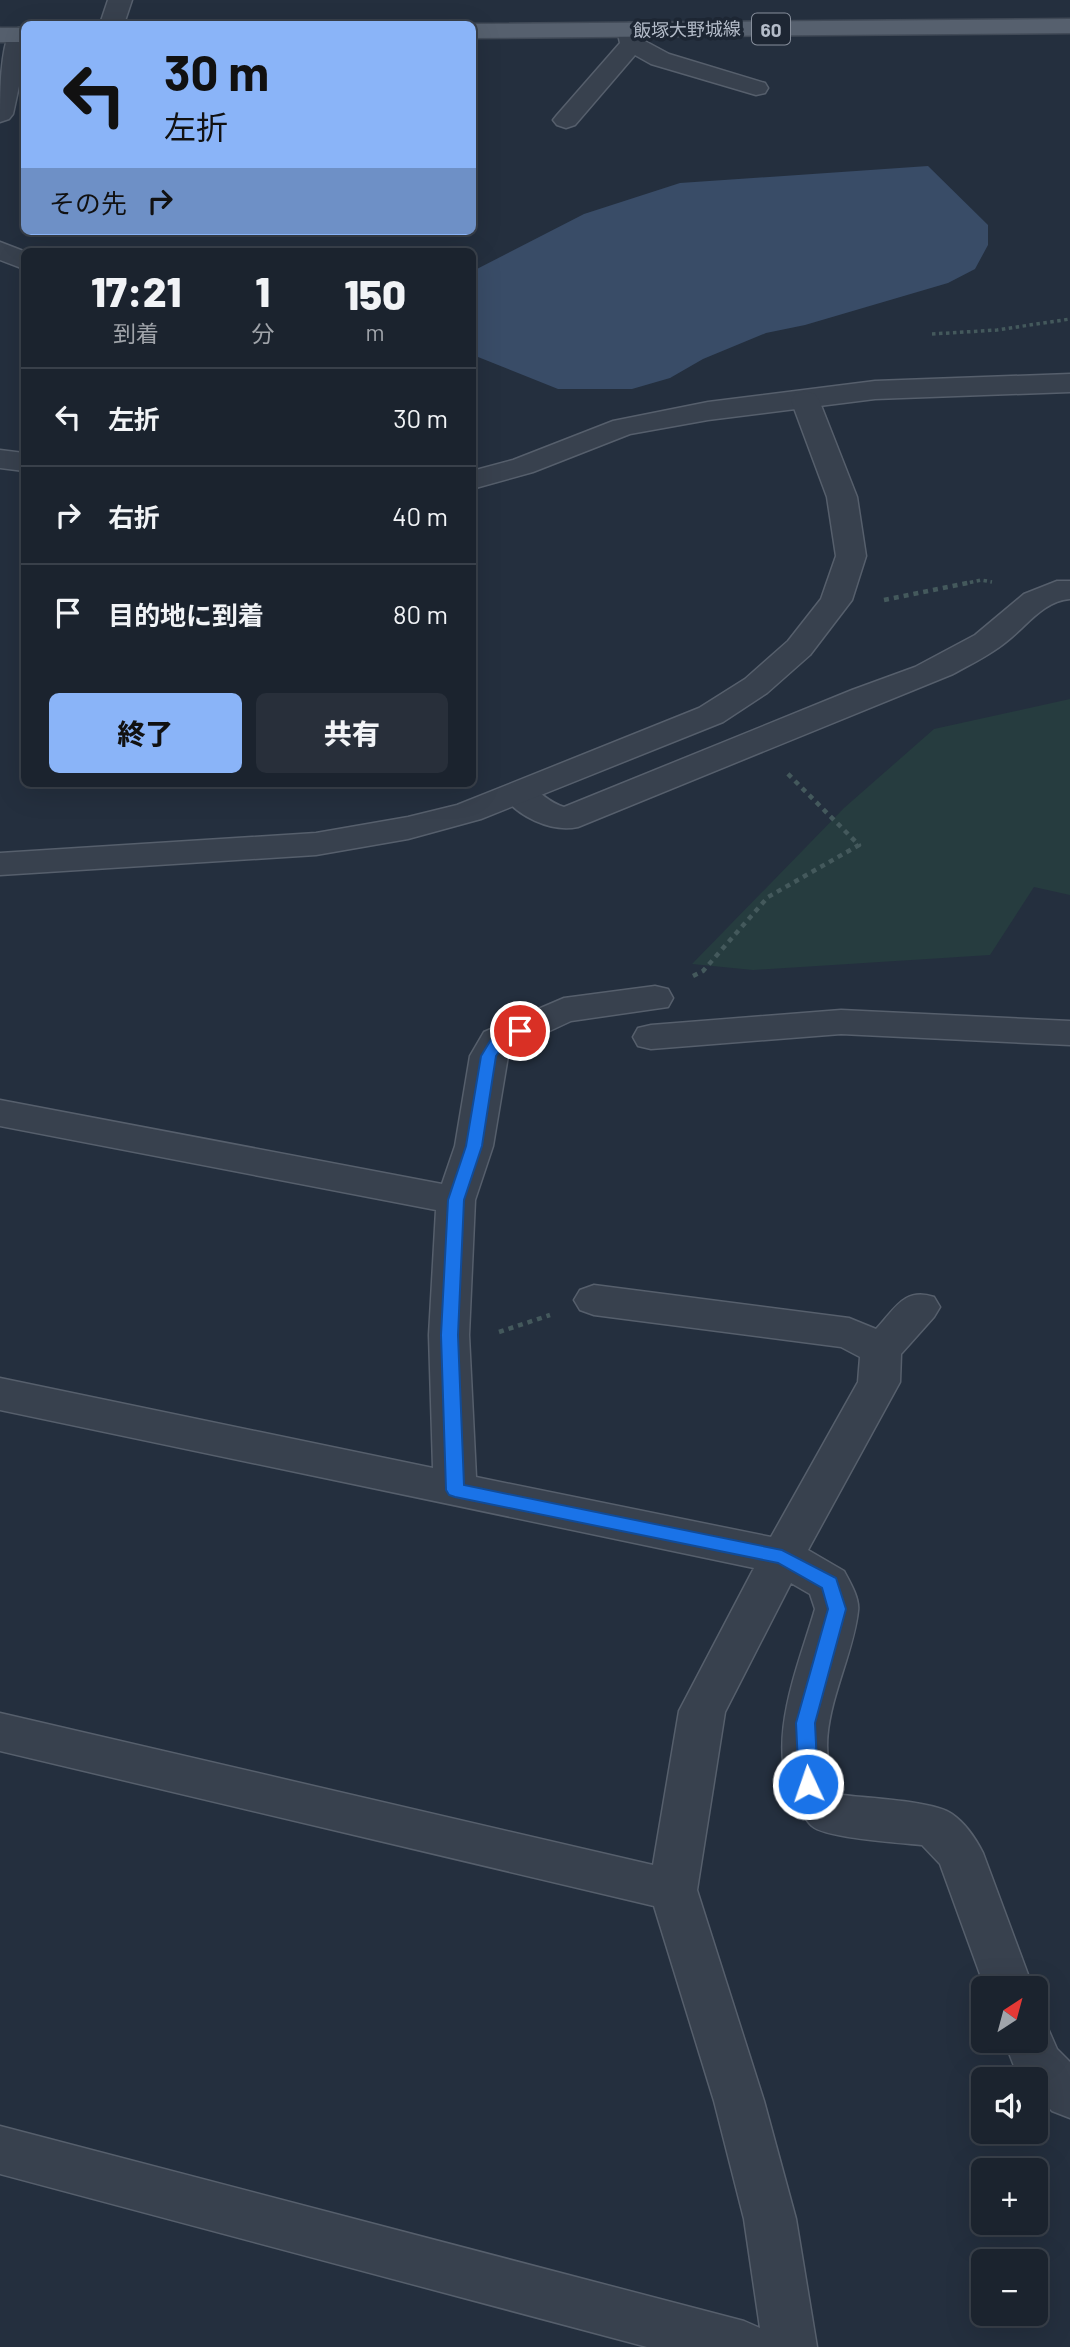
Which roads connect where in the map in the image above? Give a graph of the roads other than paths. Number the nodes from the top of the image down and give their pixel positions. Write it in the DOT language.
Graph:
graph roads {
  1 [pos="120,0"];
  2 [pos="113,21"];
  3 [pos="1070,26"];
  4 [pos="476,31"];
  5 [pos="14,35"];
  6 [pos="630,37"];
  7 [pos="757,88"];
  8 [pos="0,114"];
  9 [pos="566,120"];
  10 [pos="0,250"];
  11 [pos="21,260"];
  12 [pos="1070,383"];
  13 [pos="805,400"];
  14 [pos="0,459"];
  15 [pos="21,461"];
  16 [pos="476,479"];
  17 [pos="1070,590"];
  18 [pos="519,793"];
  19 [pos="0,864"];
  20 [pos="655,998"];
  21 [pos="1070,1033"];
  22 [pos="651,1037"];
  23 [pos="0,1113"];
  24 [pos="456,1200"];
  25 [pos="594,1300"];
  26 [pos="919,1307"];
  27 [pos="881,1349"];
  28 [pos="0,1394"];
  29 [pos="455,1490"];
  30 [pos="782,1557"];
  31 [pos="0,1732"];
  32 [pos="673,1891"];
  33 [pos="1005,1976"];
  34 [pos="1034,2053"];
  35 [pos="1070,2095"];
  36 [pos="0,2150"];
  37 [pos="744,2347"];
  38 [pos="790,2347"];
  1 -- 2 [label="street"];
  3 -- 6 [label="main road, 飯塚大野城線 / 60"];
  4 -- 6 [label="main road, 飯塚大野城線 / 60"];
  5 -- 8 [label="street"];
  6 -- 7 [label="street"];
  6 -- 9 [label="street"];
  10 -- 11 [label="street"];
  12 -- 13 [label="street"];
  13 -- 16 [label="street"];
  13 -- 18 [label="street"];
  14 -- 15 [label="street"];
  17 -- 18 [label="street"];
  18 -- 19 [label="street"];
  20 -- 24 [label="street"];
  21 -- 22 [label="street"];
  23 -- 24 [label="street"];
  24 -- 29 [label="street"];
  25 -- 27 [label="street"];
  26 -- 27 [label="street"];
  27 -- 30 [label="street"];
  28 -- 29 [label="street"];
  29 -- 30 [label="street"];
  30 -- 32 [label="street"];
  30 -- 33 [label="street"];
  31 -- 32 [label="street"];
  32 -- 38 [label="street"];
  34 -- 35 [label="street"];
  36 -- 37 [label="street"];
}
